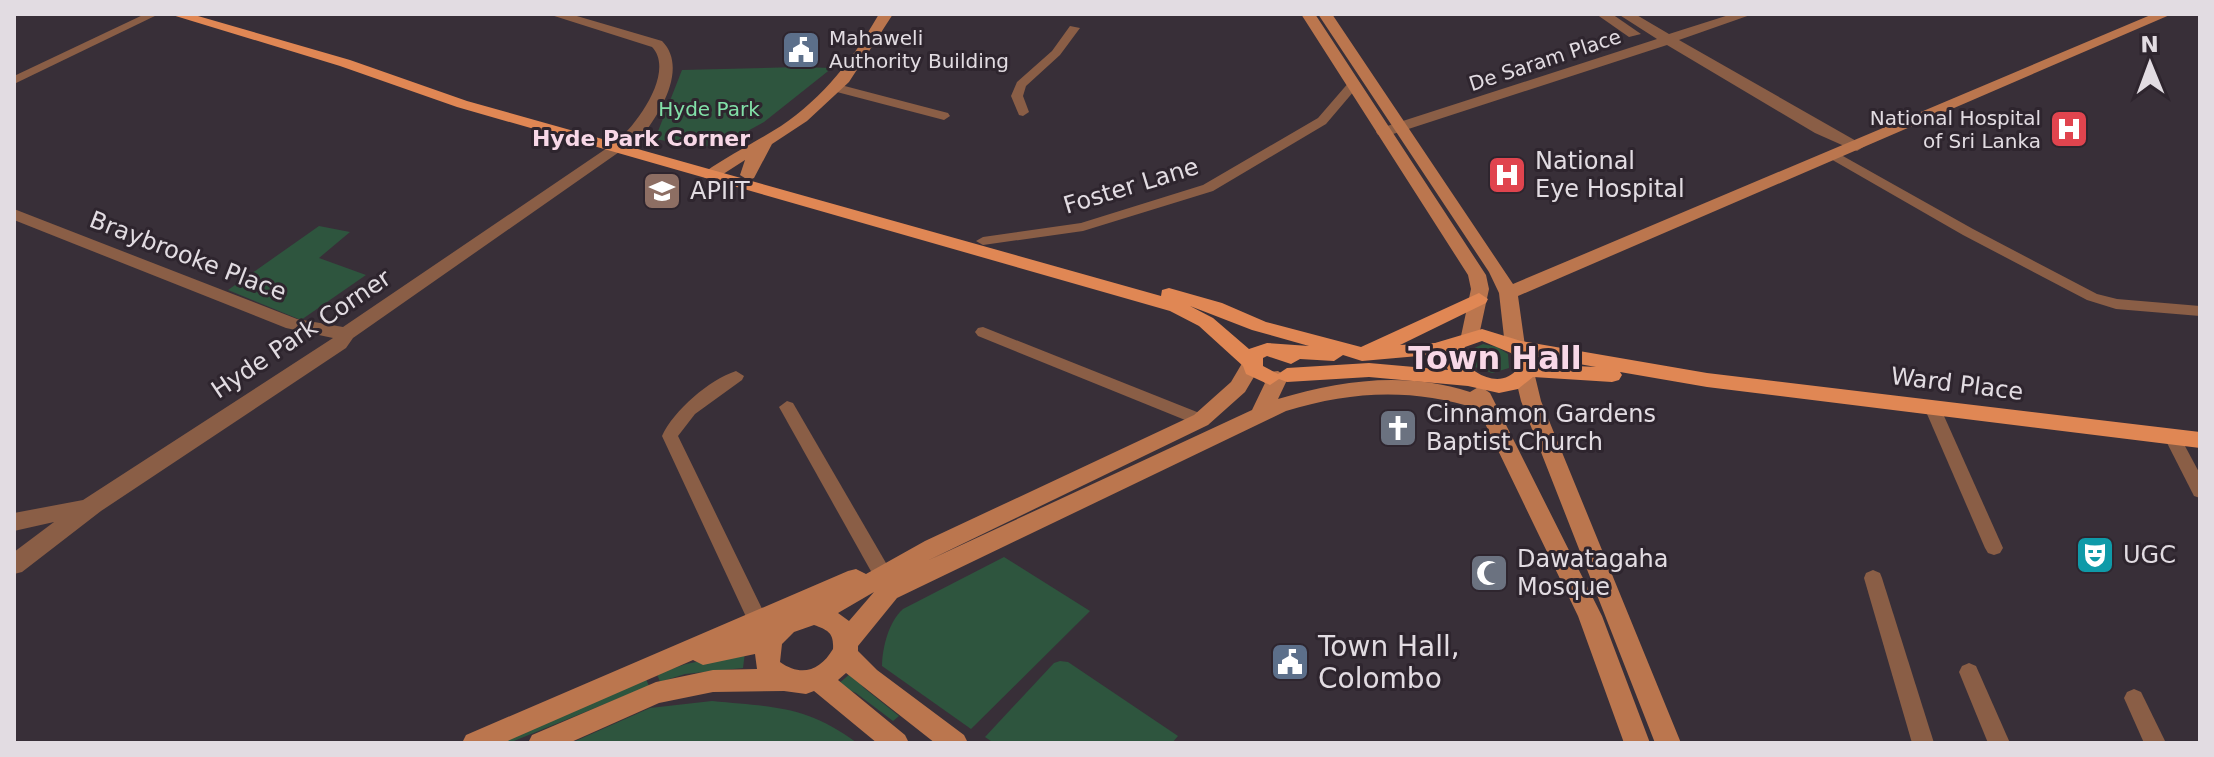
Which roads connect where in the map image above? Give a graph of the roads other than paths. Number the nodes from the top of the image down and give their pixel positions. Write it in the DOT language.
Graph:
graph roads {
  1 [pos="154,14"];
  2 [pos="176,14"];
  3 [pos="555,14"];
  4 [pos="876,14"];
  5 [pos="886,14"];
  6 [pos="1308,14"];
  7 [pos="1325,14"];
  8 [pos="1603,14"];
  9 [pos="1625,14"];
  10 [pos="1746,14"];
  11 [pos="2165,14"];
  12 [pos="1074,28"];
  13 [pos="1670,41"];
  14 [pos="1654,46"];
  15 [pos="14,80"];
  16 [pos="1354,84"];
  17 [pos="837,88"];
  18 [pos="1023,112"];
  19 [pos="944,116"];
  20 [pos="1393,130"];
  21 [pos="770,139"];
  22 [pos="624,144"];
  23 [pos="1857,146"];
  24 [pos="1834,155"];
  25 [pos="710,169"];
  26 [pos="748,175"];
  27 [pos="14,214"];
  28 [pos="983,241"];
  29 [pos="1508,293"];
  30 [pos="1479,299"];
  31 [pos="2200,311"];
  32 [pos="1259,326"];
  33 [pos="983,332"];
  34 [pos="346,334"];
  35 [pos="1464,339"];
  36 [pos="1516,346"];
  37 [pos="1278,350"];
  38 [pos="1362,354"];
  39 [pos="1251,363"];
  40 [pos="1526,373"];
  41 [pos="736,376"];
  42 [pos="1278,377"];
  43 [pos="1473,380"];
  44 [pos="1707,380"];
  45 [pos="1484,404"];
  46 [pos="787,407"];
  47 [pos="1932,407"];
  48 [pos="1260,415"];
  49 [pos="1201,420"];
  50 [pos="2172,437"];
  51 [pos="2200,440"];
  52 [pos="2200,491"];
  53 [pos="93,505"];
  54 [pos="14,522"];
  55 [pos="1994,548"];
  56 [pos="920,553"];
  57 [pos="14,565"];
  58 [pos="879,568"];
  59 [pos="1873,578"];
  60 [pos="814,615"];
  61 [pos="764,631"];
  62 [pos="847,648"];
  63 [pos="1969,672"];
  64 [pos="818,679"];
  65 [pos="784,680"];
  66 [pos="2134,698"];
  67 [pos="475,743"];
  68 [pos="541,743"];
  69 [pos="896,743"];
  70 [pos="955,743"];
  71 [pos="1637,743"];
  72 [pos="1668,743"];
  73 [pos="1923,743"];
  74 [pos="1999,743"];
  75 [pos="2155,743"];
  1 -- 15 [label="street"];
  2 -- 22 [label="main road"];
  3 -- 22 [label="street"];
  4 -- 25 [label="main road"];
  5 -- 17 [label="main road"];
  6 -- 16 [label="main road"];
  7 -- 20 [label="main road"];
  8 -- 14 [label="street"];
  9 -- 13 [label="street"];
  10 -- 13 [label="street, De Saram Place"];
  11 -- 23 [label="main road"];
  12 -- 18 [label="street"];
  13 -- 14 [label="street, De Saram Place"];
  13 -- 23 [label="street"];
  14 -- 20 [label="street, De Saram Place"];
  16 -- 20 [label="main road"];
  16 -- 28 [label="street, Foster Lane"];
  17 -- 19 [label="street"];
  17 -- 21 [label="main road"];
  20 -- 29 [label="main road"];
  20 -- 30 [label="main road"];
  21 -- 25 [label="main road"];
  21 -- 26 [label="main road"];
  22 -- 25 [label="main road"];
  22 -- 34 [label="street, Hyde Park Corner"];
  23 -- 24 [label="main road"];
  24 -- 29 [label="main road"];
  24 -- 31 [label="street"];
  25 -- 26 [label="main road"];
  25 -- 39 [label="main road"];
  26 -- 28 [label="main road"];
  27 -- 34 [label="street, Braybrooke Place"];
  28 -- 32 [label="main road"];
  29 -- 36 [label="main road"];
  30 -- 35 [label="main road"];
  30 -- 38 [label="main road"];
  32 -- 37 [label="main road"];
  32 -- 38 [label="main road"];
  33 -- 49 [label="street"];
  34 -- 53 [label="street, Hyde Park Corner"];
  35 -- 36 [label="main road"];
  35 -- 38 [label="main road"];
  35 -- 43 [label="main road"];
  36 -- 40 [label="main road"];
  36 -- 44 [label="main road, Ward Place"];
  37 -- 38 [label="main road"];
  37 -- 39 [label="main road"];
  37 -- 42 [label="main road"];
  39 -- 42 [label="main road"];
  39 -- 49 [label="main road"];
  40 -- 43 [label="main road"];
  40 -- 44 [label="main road, Ward Place"];
  40 -- 72 [label="main road"];
  41 -- 61 [label="street"];
  42 -- 43 [label="main road"];
  42 -- 48 [label="main road"];
  43 -- 45 [label="main road"];
  44 -- 47 [label="main road, Ward Place"];
  45 -- 48 [label="main road"];
  45 -- 71 [label="main road"];
  46 -- 58 [label="street"];
  47 -- 50 [label="main road, Ward Place"];
  47 -- 55 [label="street"];
  48 -- 62 [label="main road"];
  49 -- 56 [label="main road"];
  50 -- 51 [label="main road, Ward Place"];
  50 -- 52 [label="street"];
  53 -- 54 [label="street"];
  53 -- 57 [label="street, Hyde Park Corner"];
  56 -- 58 [label="main road"];
  56 -- 60 [label="main road"];
  58 -- 61 [label="main road"];
  59 -- 73 [label="street"];
  60 -- 61 [label="main road"];
  60 -- 62 [label="main road"];
  61 -- 65 [label="main road"];
  61 -- 67 [label="main road"];
  62 -- 64 [label="main road"];
  62 -- 70 [label="main road"];
  63 -- 74 [label="street"];
  64 -- 65 [label="main road"];
  64 -- 69 [label="main road"];
  65 -- 68 [label="main road"];
  66 -- 75 [label="street"];
}
